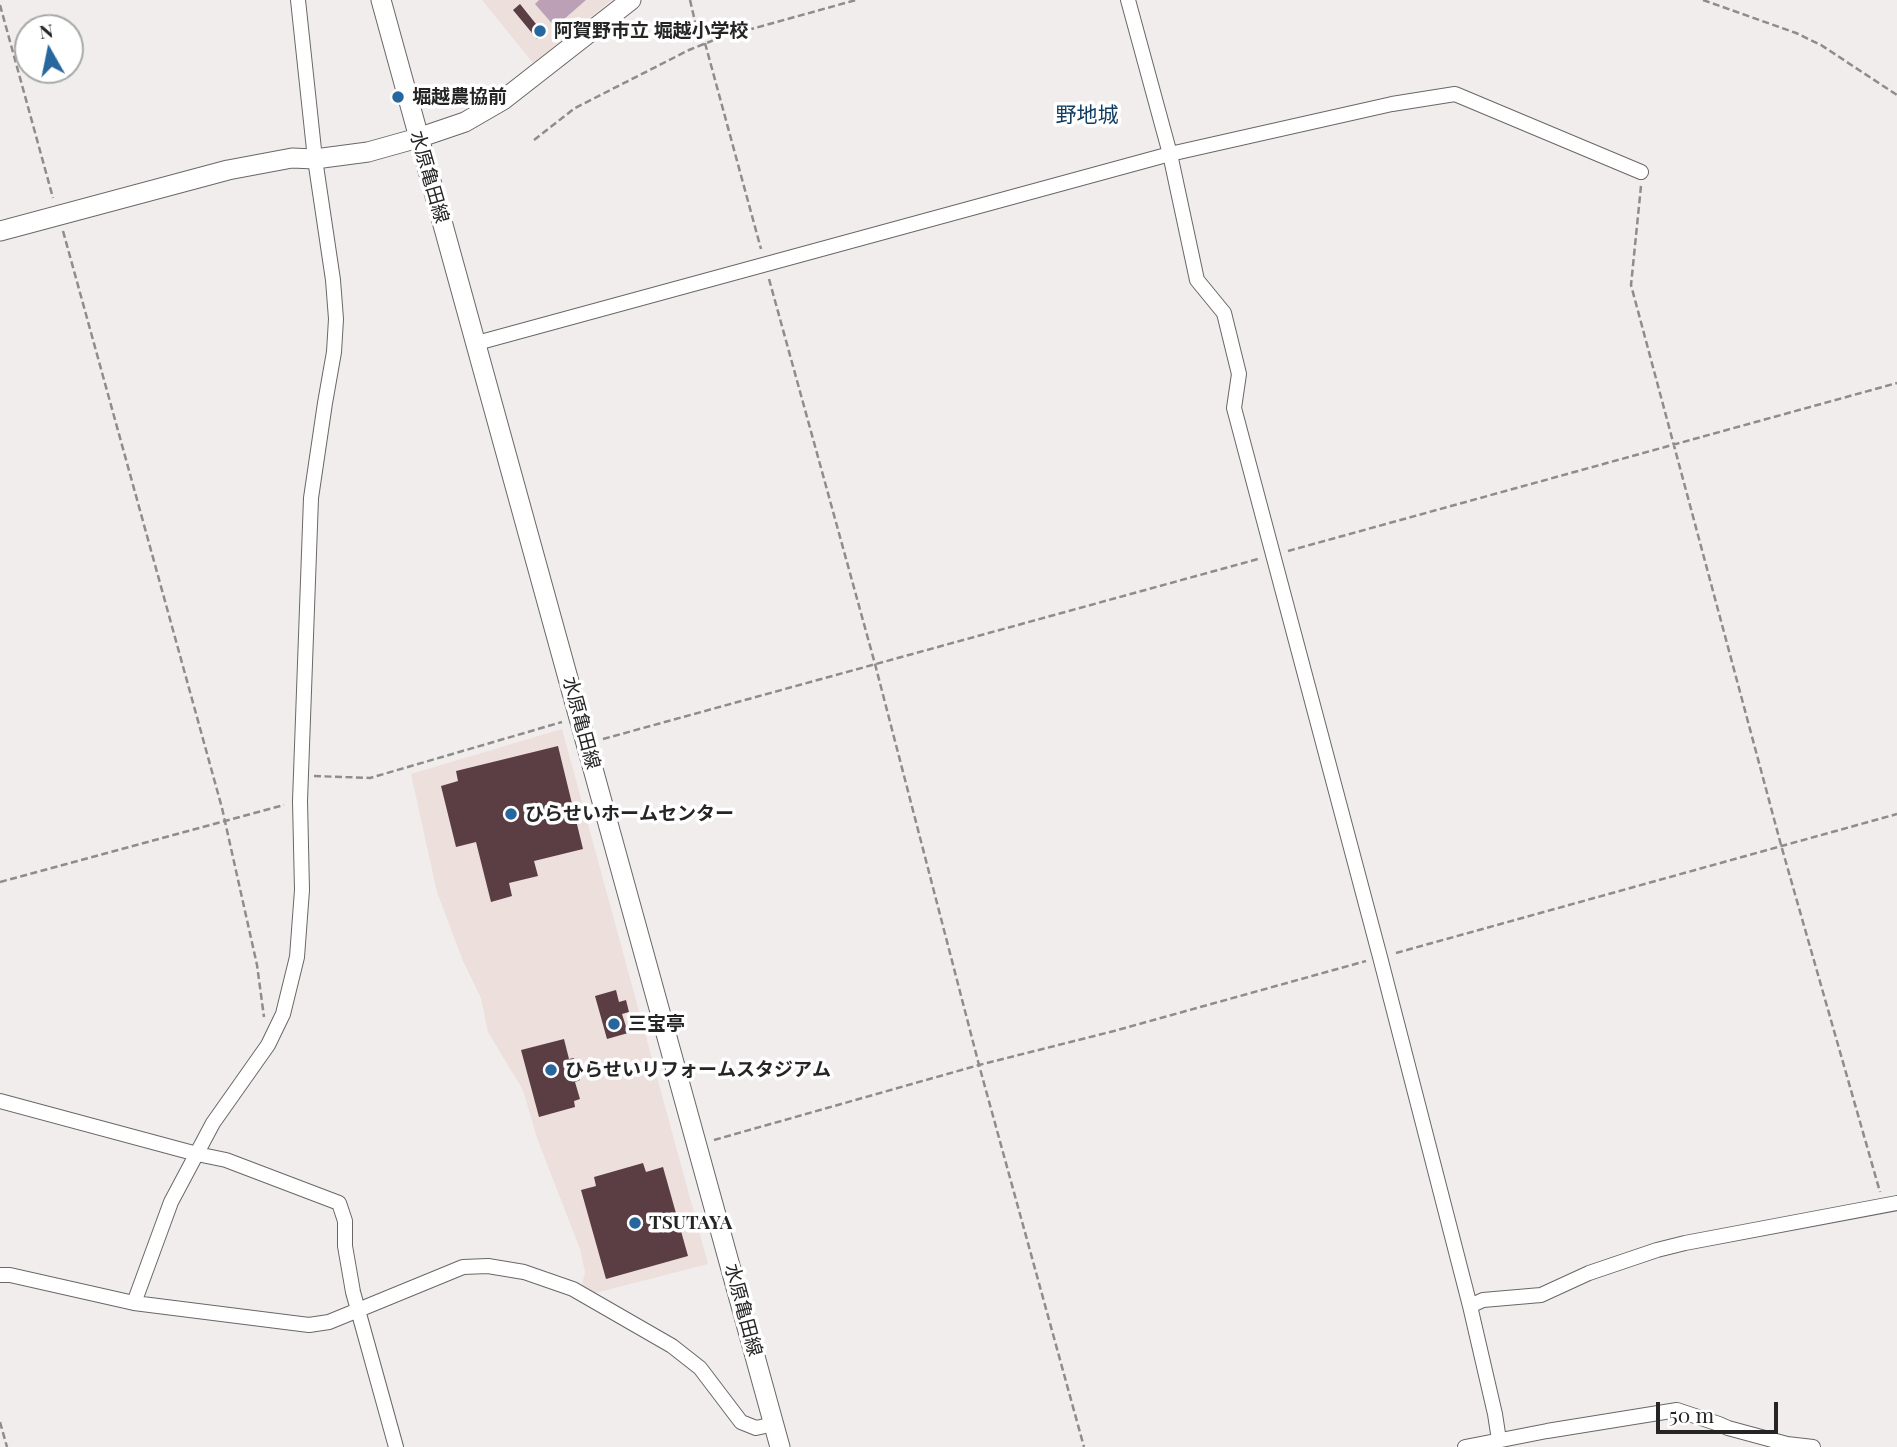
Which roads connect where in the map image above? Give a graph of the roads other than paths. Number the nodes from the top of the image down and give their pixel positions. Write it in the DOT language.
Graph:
graph roads {
  1 [pos="298,0"];
  2 [pos="381,0"];
  3 [pos="631,0"];
  4 [pos="1128,0"];
  5 [pos="418,138"];
  6 [pos="1170,154"];
  7 [pos="315,159"];
  8 [pos="1642,172"];
  9 [pos="0,231"];
  10 [pos="477,343"];
  11 [pos="0,1101"];
  12 [pos="197,1154"];
  13 [pos="1890,1204"];
  14 [pos="0,1275"];
  15 [pos="134,1303"];
  16 [pos="1470,1306"];
  17 [pos="359,1311"];
  18 [pos="774,1424"];
  19 [pos="1499,1440"];
  20 [pos="396,1447"];
  21 [pos="780,1447"];
  22 [pos="1465,1447"];
  23 [pos="1813,1447"];
  1 -- 7 [label="street"];
  2 -- 5 [label="main road, 水原亀田線"];
  3 -- 5 [label="main road"];
  4 -- 6 [label="street"];
  5 -- 7 [label="main road"];
  5 -- 10 [label="main road, 水原亀田線"];
  6 -- 8 [label="street"];
  6 -- 10 [label="street"];
  6 -- 16 [label="street"];
  7 -- 9 [label="main road"];
  7 -- 12 [label="street"];
  10 -- 18 [label="main road, 水原亀田線"];
  11 -- 12 [label="street"];
  12 -- 15 [label="street"];
  12 -- 17 [label="street"];
  13 -- 16 [label="street"];
  14 -- 15 [label="street"];
  15 -- 17 [label="street"];
  16 -- 19 [label="street"];
  17 -- 18 [label="street"];
  17 -- 20 [label="street"];
  18 -- 21 [label="main road, 水原亀田線"];
  19 -- 22 [label="street"];
  19 -- 23 [label="street"];
}
